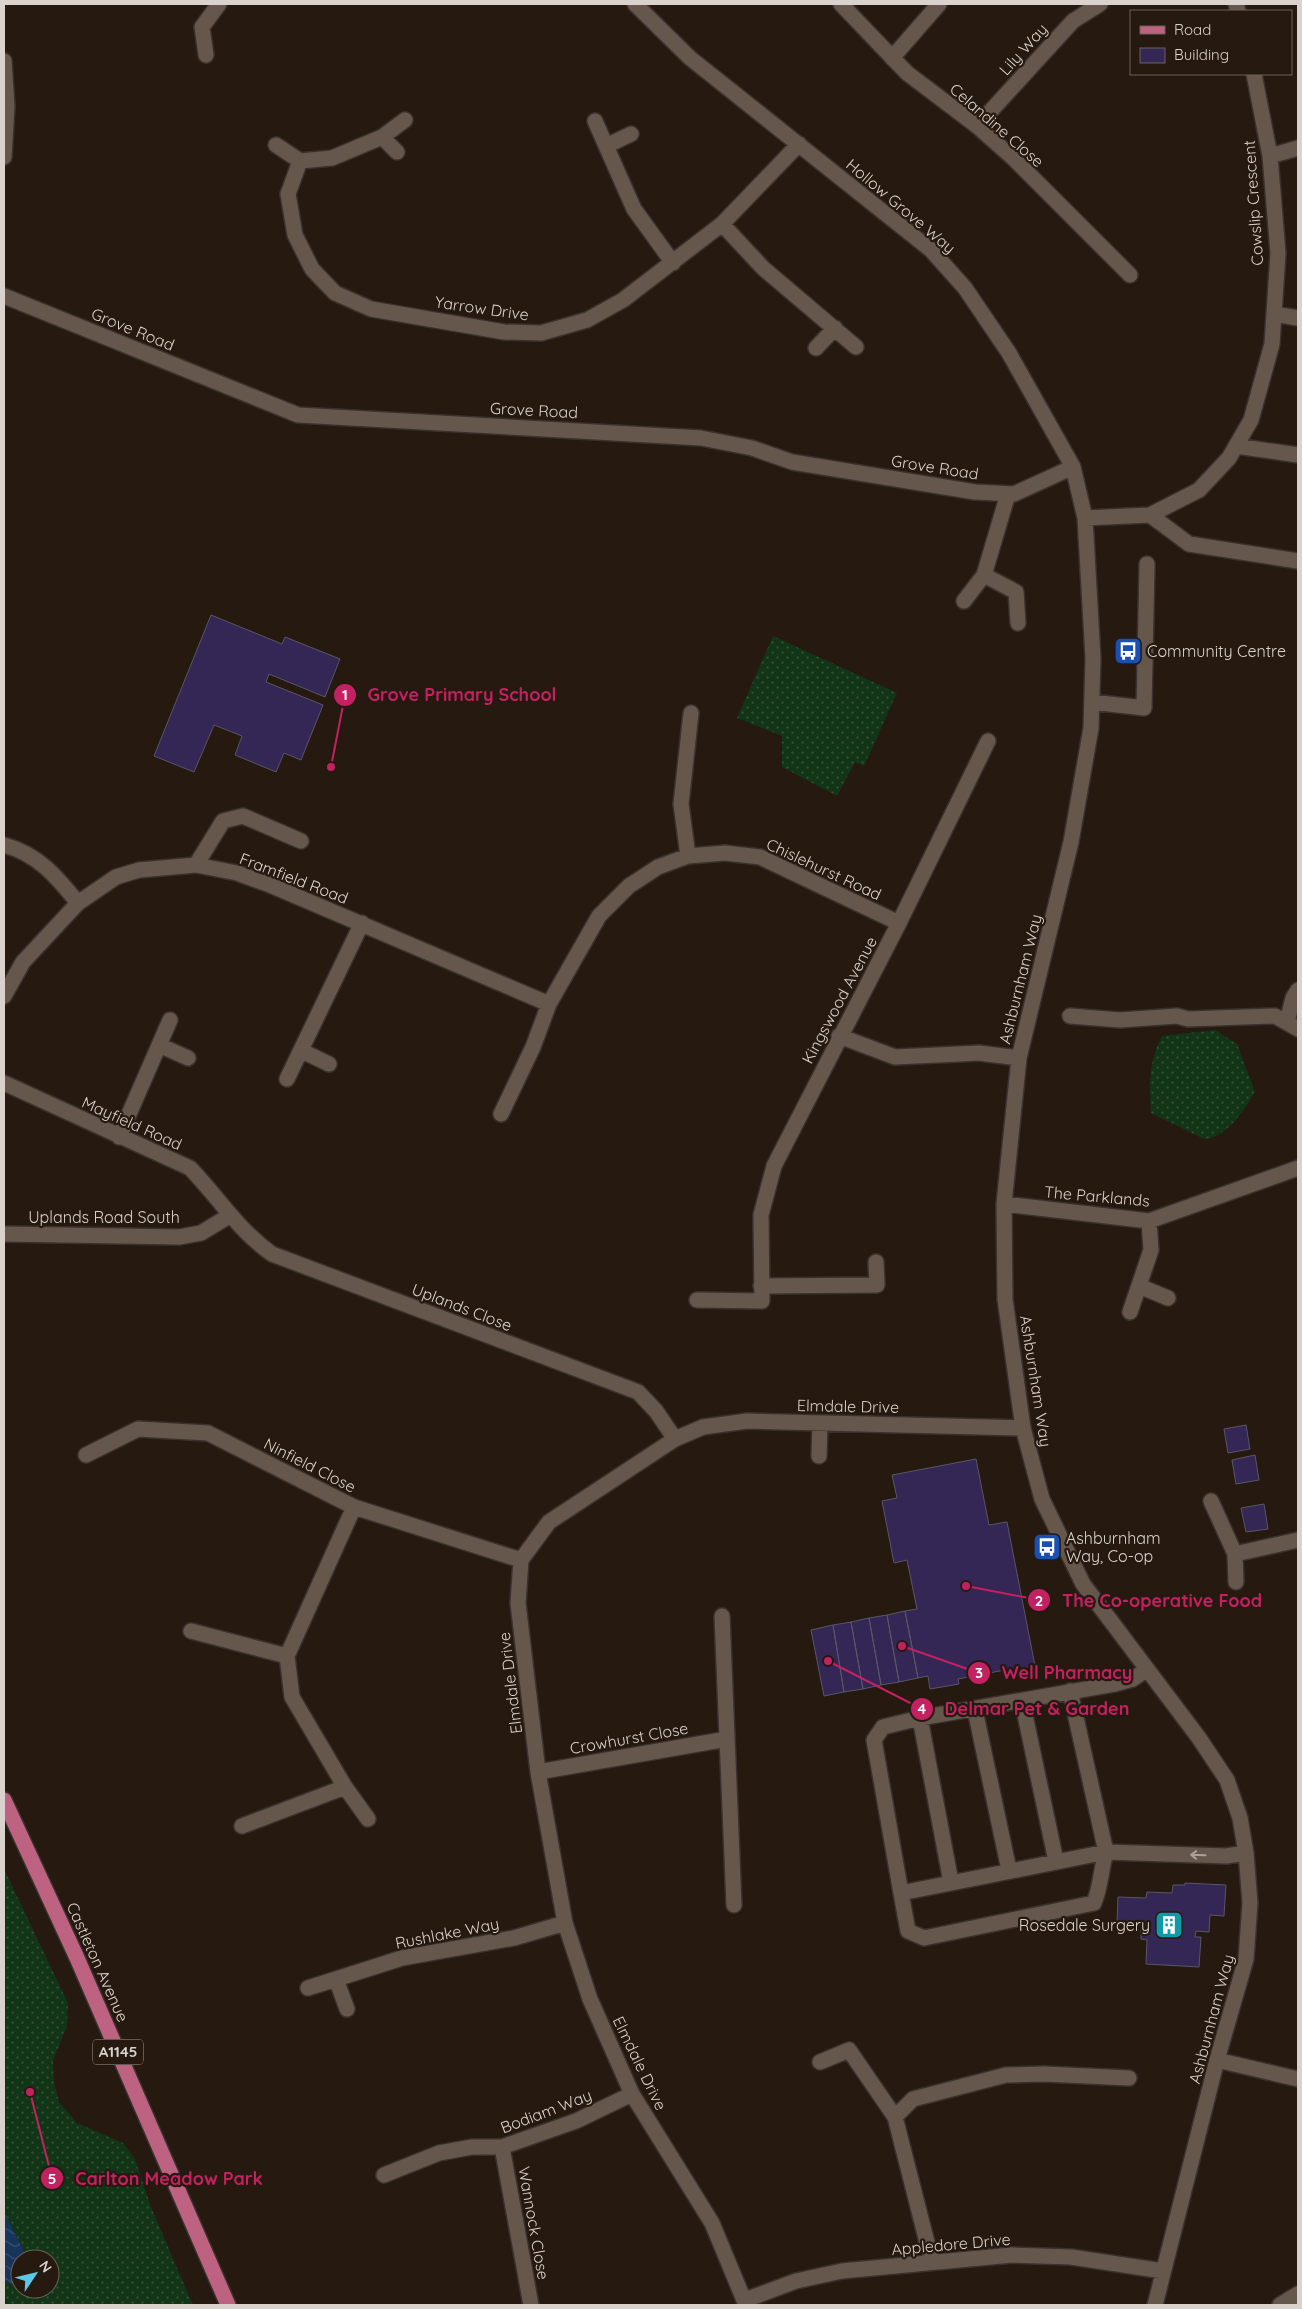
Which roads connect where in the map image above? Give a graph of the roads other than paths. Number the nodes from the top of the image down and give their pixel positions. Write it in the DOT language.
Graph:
graph roads {
  1 [pos="218,4"];
  2 [pos="635,4"];
  3 [pos="841,4"];
  4 [pos="940,4"];
  5 [pos="1100,4"];
  6 [pos="206,55"];
  7 [pos="892,58"];
  8 [pos="4,61"];
  9 [pos="1254,75"];
  10 [pos="405,120"];
  11 [pos="595,121"];
  12 [pos="977,126"];
  13 [pos="631,134"];
  14 [pos="382,137"];
  15 [pos="799,144"];
  16 [pos="276,145"];
  17 [pos="606,146"];
  18 [pos="1298,148"];
  19 [pos="397,152"];
  20 [pos="1270,156"];
  21 [pos="4,157"];
  22 [pos="300,161"];
  23 [pos="722,224"];
  24 [pos="673,263"];
  25 [pos="1130,275"];
  26 [pos="4,296"];
  27 [pos="1274,314"];
  28 [pos="1298,318"];
  29 [pos="834,328"];
  30 [pos="856,347"];
  31 [pos="816,348"];
  32 [pos="1236,446"];
  33 [pos="1298,455"];
  34 [pos="1073,467"];
  35 [pos="1008,494"];
  36 [pos="1150,515"];
  37 [pos="1085,518"];
  38 [pos="1298,561"];
  39 [pos="1147,564"];
  40 [pos="984,575"];
  41 [pos="964,601"];
  42 [pos="1018,623"];
  43 [pos="1092,702"];
  44 [pos="691,713"];
  45 [pos="988,741"];
  46 [pos="301,841"];
  47 [pos="4,844"];
  48 [pos="688,856"];
  49 [pos="196,865"];
  50 [pos="78,903"];
  51 [pos="362,923"];
  52 [pos="899,923"];
  53 [pos="1298,990"];
  54 [pos="4,996"];
  55 [pos="549,1004"];
  56 [pos="1070,1016"];
  57 [pos="170,1020"];
  58 [pos="1292,1025"];
  59 [pos="839,1036"];
  60 [pos="159,1045"];
  61 [pos="302,1051"];
  62 [pos="188,1058"];
  63 [pos="1019,1058"];
  64 [pos="328,1064"];
  65 [pos="287,1079"];
  66 [pos="4,1083"];
  67 [pos="501,1114"];
  68 [pos="119,1137"];
  69 [pos="1298,1168"];
  70 [pos="1004,1204"];
  71 [pos="229,1216"];
  72 [pos="1149,1221"];
  73 [pos="4,1234"];
  74 [pos="876,1262"];
  75 [pos="761,1286"];
  76 [pos="1139,1286"];
  77 [pos="1168,1298"];
  78 [pos="697,1300"];
  79 [pos="1130,1312"];
  80 [pos="820,1423"];
  81 [pos="1022,1428"];
  82 [pos="674,1439"];
  83 [pos="86,1455"];
  84 [pos="819,1456"];
  85 [pos="1211,1501"];
  86 [pos="354,1508"];
  87 [pos="1298,1540"];
  88 [pos="1235,1554"];
  89 [pos="521,1560"];
  90 [pos="1236,1582"];
  91 [pos="722,1616"];
  92 [pos="191,1631"];
  93 [pos="287,1656"];
  94 [pos="1147,1669"];
  95 [pos="1070,1691"];
  96 [pos="1022,1701"];
  97 [pos="975,1710"];
  98 [pos="920,1718"];
  99 [pos="727,1739"];
  100 [pos="538,1772"];
  101 [pos="345,1787"];
  102 [pos="4,1800"];
  103 [pos="368,1819"];
  104 [pos="242,1826"];
  105 [pos="1106,1852"];
  106 [pos="1246,1853"];
  107 [pos="1056,1861"];
  108 [pos="1009,1870"];
  109 [pos="951,1882"];
  110 [pos="901,1893"];
  111 [pos="734,1905"];
  112 [pos="565,1923"];
  113 [pos="336,1979"];
  114 [pos="308,1988"];
  115 [pos="347,2009"];
  116 [pos="1218,2060"];
  117 [pos="820,2062"];
  118 [pos="1129,2078"];
  119 [pos="1298,2079"];
  120 [pos="632,2094"];
  121 [pos="895,2117"];
  122 [pos="502,2147"];
  123 [pos="384,2175"];
  124 [pos="932,2262"];
  125 [pos="1163,2271"];
  126 [pos="1298,2294"];
  127 [pos="746,2303"];
  128 [pos="228,2305"];
  129 [pos="531,2305"];
  130 [pos="1155,2305"];
  131 [pos="1280,2305"];
  1 -- 6 [label="street"];
  2 -- 15 [label="street, Hollow Grove Way"];
  3 -- 7 [label="street, Celandine Close"];
  4 -- 7 [label="street"];
  5 -- 12 [label="street, Lily Way"];
  7 -- 12 [label="street, Celandine Close"];
  8 -- 21 [label="street"];
  9 -- 20 [label="street, Cowslip Crescent"];
  10 -- 14 [label="street"];
  11 -- 17 [label="street"];
  12 -- 25 [label="street, Celandine Close"];
  13 -- 17 [label="street"];
  14 -- 19 [label="street"];
  14 -- 22 [label="street"];
  15 -- 23 [label="street, Yarrow Drive"];
  15 -- 34 [label="street, Hollow Grove Way"];
  16 -- 22 [label="street"];
  17 -- 24 [label="street"];
  18 -- 20 [label="street"];
  20 -- 27 [label="street, Cowslip Crescent"];
  22 -- 24 [label="street, Yarrow Drive"];
  23 -- 24 [label="street, Yarrow Drive"];
  23 -- 29 [label="street"];
  26 -- 35 [label="street, Grove Road"];
  27 -- 28 [label="street"];
  27 -- 32 [label="street, Cowslip Crescent"];
  29 -- 30 [label="street"];
  29 -- 31 [label="street"];
  32 -- 33 [label="street"];
  32 -- 36 [label="street, Cowslip Crescent"];
  34 -- 35 [label="street, Grove Road"];
  34 -- 37 [label="street, Hollow Grove Way"];
  35 -- 40 [label="street"];
  36 -- 37 [label="street, Cowslip Crescent"];
  36 -- 38 [label="street"];
  37 -- 43 [label="street, Ashburnham Way"];
  39 -- 43 [label="street"];
  40 -- 41 [label="street"];
  40 -- 42 [label="street"];
  43 -- 63 [label="street, Ashburnham Way"];
  44 -- 48 [label="street"];
  45 -- 52 [label="street, Kingswood Avenue"];
  46 -- 49 [label="street"];
  47 -- 50 [label="street"];
  48 -- 52 [label="street, Chislehurst Road"];
  48 -- 55 [label="street, Chislehurst Road"];
  49 -- 50 [label="street, Framfield Road"];
  49 -- 51 [label="street, Framfield Road"];
  50 -- 54 [label="street, Framfield Road"];
  51 -- 55 [label="street, Framfield Road"];
  51 -- 61 [label="street"];
  52 -- 59 [label="street, Kingswood Avenue"];
  53 -- 58 [label="street"];
  55 -- 67 [label="street, Chislehurst Road"];
  56 -- 58 [label="street"];
  57 -- 60 [label="street"];
  59 -- 63 [label="street"];
  59 -- 75 [label="street, Kingswood Avenue"];
  60 -- 62 [label="street"];
  60 -- 68 [label="street"];
  61 -- 64 [label="street"];
  61 -- 65 [label="street"];
  63 -- 70 [label="street, Ashburnham Way"];
  66 -- 68 [label="street, Mayfield Road"];
  68 -- 71 [label="street, Mayfield Road"];
  69 -- 72 [label="street, The Parklands"];
  70 -- 72 [label="street, The Parklands"];
  70 -- 81 [label="street, Ashburnham Way"];
  71 -- 73 [label="street, Uplands Road South"];
  71 -- 82 [label="street, Uplands Close"];
  72 -- 76 [label="street"];
  74 -- 75 [label="street"];
  75 -- 78 [label="street"];
  76 -- 77 [label="street"];
  76 -- 79 [label="street"];
  80 -- 81 [label="street, Elmdale Drive"];
  80 -- 82 [label="street, Elmdale Drive"];
  80 -- 84 [label="street"];
  81 -- 94 [label="street, Ashburnham Way"];
  82 -- 89 [label="street, Elmdale Drive"];
  83 -- 86 [label="street, Ninfield Close"];
  85 -- 88 [label="street"];
  86 -- 89 [label="street, Ninfield Close"];
  86 -- 93 [label="street"];
  87 -- 88 [label="street"];
  88 -- 90 [label="street"];
  89 -- 100 [label="street, Elmdale Drive"];
  91 -- 99 [label="street"];
  92 -- 93 [label="street"];
  93 -- 101 [label="street"];
  94 -- 95 [label="street"];
  94 -- 106 [label="street, Ashburnham Way"];
  95 -- 96 [label="street"];
  95 -- 105 [label="street"];
  96 -- 97 [label="street"];
  96 -- 107 [label="street"];
  97 -- 98 [label="street"];
  97 -- 108 [label="street"];
  98 -- 109 [label="street"];
  98 -- 110 [label="street"];
  99 -- 100 [label="street, Crowhurst Close"];
  99 -- 111 [label="street"];
  100 -- 112 [label="street, Elmdale Drive"];
  101 -- 103 [label="street"];
  101 -- 104 [label="street"];
  102 -- 128 [label="main road, Castleton Avenue / A1145"];
  106 -- 105 [label="street, one-way"];
  105 -- 107 [label="street"];
  105 -- 110 [label="street"];
  106 -- 116 [label="street, Ashburnham Way"];
  107 -- 108 [label="street"];
  108 -- 109 [label="street"];
  109 -- 110 [label="street"];
  112 -- 113 [label="street, Rushlake Way"];
  112 -- 120 [label="street, Elmdale Drive"];
  113 -- 114 [label="street, Rushlake Way"];
  113 -- 115 [label="street"];
  116 -- 119 [label="street"];
  116 -- 125 [label="street, Ashburnham Way"];
  117 -- 121 [label="street"];
  118 -- 121 [label="street"];
  120 -- 122 [label="street, Bodiam Way"];
  120 -- 127 [label="street, Elmdale Drive"];
  121 -- 124 [label="street"];
  122 -- 123 [label="street, Bodiam Way"];
  122 -- 129 [label="street, Wannock Close"];
  124 -- 125 [label="street, Appledore Drive"];
  124 -- 127 [label="street, Appledore Drive"];
  125 -- 130 [label="street, Ashburnham Way"];
  126 -- 131 [label="street"];
}
